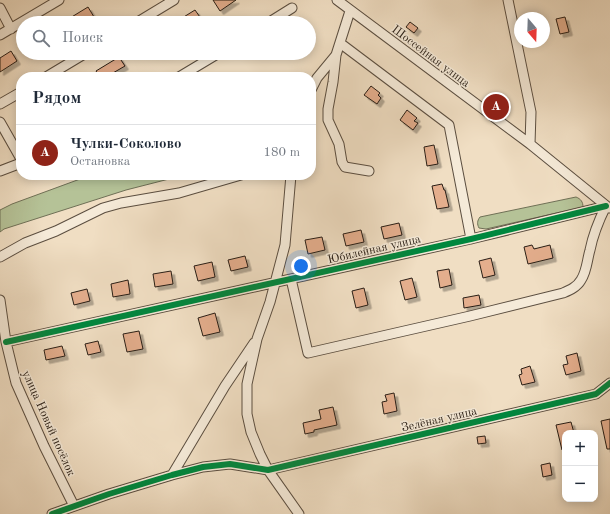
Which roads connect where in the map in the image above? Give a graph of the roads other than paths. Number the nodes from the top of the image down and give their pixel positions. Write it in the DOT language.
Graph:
graph roads {
  1 [pos="59,0"];
  2 [pos="174,0"];
  3 [pos="337,0"];
  4 [pos="508,0"];
  5 [pos="0,8"];
  6 [pos="292,8"];
  7 [pos="350,11"];
  8 [pos="32,16"];
  9 [pos="148,16"];
  10 [pos="279,16"];
  11 [pos="16,25"];
  12 [pos="11,28"];
  13 [pos="0,35"];
  14 [pos="340,43"];
  15 [pos="336,55"];
  16 [pos="74,60"];
  17 [pos="207,60"];
  18 [pos="54,72"];
  19 [pos="187,72"];
  20 [pos="316,80"];
  21 [pos="16,95"];
  22 [pos="0,104"];
  23 [pos="0,122"];
  24 [pos="530,144"];
  25 [pos="16,150"];
  26 [pos="16,165"];
  27 [pos="0,171"];
  28 [pos="369,171"];
  29 [pos="224,180"];
  30 [pos="291,180"];
  31 [pos="608,207"];
  32 [pos="470,239"];
  33 [pos="0,257"];
  34 [pos="291,279"];
  35 [pos="275,283"];
  36 [pos="0,300"];
  37 [pos="257,338"];
  38 [pos="6,342"];
  39 [pos="610,382"];
  40 [pos="268,470"];
  41 [pos="172,475"];
  42 [pos="74,506"];
  43 [pos="52,514"];
  44 [pos="299,514"];
  1 -- 8 [label="street"];
  2 -- 9 [label="street"];
  3 -- 7 [label="street, Шоссейная улица"];
  4 -- 24 [label="street"];
  5 -- 12 [label="street"];
  6 -- 10 [label="street"];
  7 -- 14 [label="street"];
  7 -- 24 [label="street, Шоссейная улица"];
  11 -- 12 [label="street"];
  12 -- 13 [label="street"];
  14 -- 15 [label="street"];
  14 -- 32 [label="street"];
  15 -- 20 [label="street"];
  15 -- 28 [label="street"];
  16 -- 18 [label="street"];
  17 -- 19 [label="street"];
  21 -- 22 [label="street"];
  23 -- 25 [label="street"];
  24 -- 31 [label="street, Шоссейная улица"];
  26 -- 27 [label="street"];
  29 -- 33 [label="street"];
  30 -- 35 [label="street"];
  31 -- 32 [label="street, Юбилейная улица"];
  31 -- 34 [label="street"];
  32 -- 34 [label="street, Юбилейная улица"];
  34 -- 35 [label="street, Юбилейная улица"];
  35 -- 37 [label="street"];
  35 -- 38 [label="street, Юбилейная улица"];
  36 -- 38 [label="street, улица Новый посёлок"];
  37 -- 40 [label="street"];
  37 -- 41 [label="street"];
  38 -- 42 [label="street, улица Новый посёлок"];
  39 -- 40 [label="street, Зелёная улица"];
  40 -- 41 [label="street"];
  40 -- 44 [label="street"];
  41 -- 42 [label="street"];
  42 -- 43 [label="street"];
}
